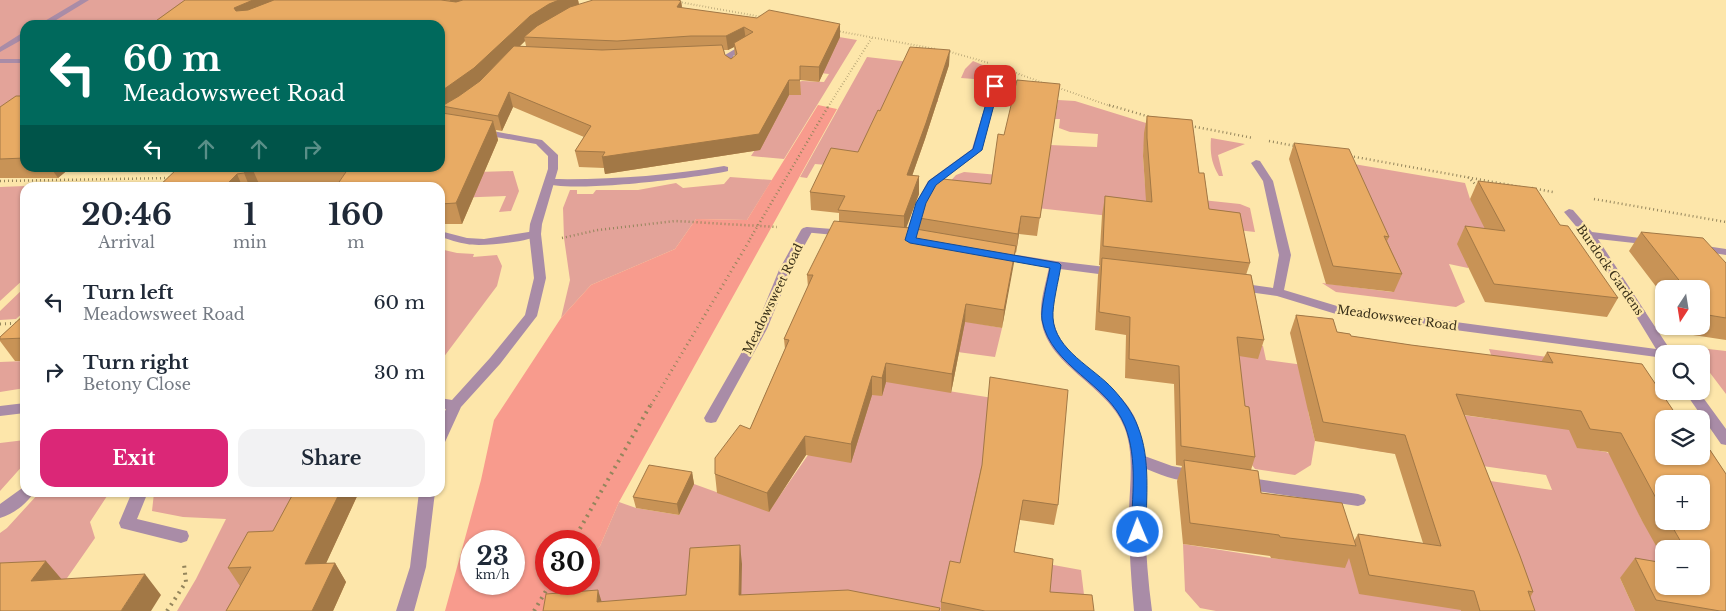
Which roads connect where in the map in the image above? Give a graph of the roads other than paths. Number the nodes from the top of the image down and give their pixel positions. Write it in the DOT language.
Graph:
graph roads {
  1 [pos="85,0"];
  2 [pos="51,20"];
  3 [pos="20,38"];
  4 [pos="748,45"];
  5 [pos="0,50"];
  6 [pos="0,61"];
  7 [pos="20,61"];
  8 [pos="732,69"];
  9 [pos="995,86"];
  10 [pos="473,130"];
  11 [pos="1256,163"];
  12 [pos="724,169"];
  13 [pos="550,182"];
  14 [pos="1569,212"];
  15 [pos="535,234"];
  16 [pos="856,234"];
  17 [pos="445,235"];
  18 [pos="1589,235"];
  19 [pos="910,240"];
  20 [pos="1660,242"];
  21 [pos="1688,246"];
  22 [pos="982,252"];
  23 [pos="1726,252"];
  24 [pos="1056,265"];
  25 [pos="1122,273"];
  26 [pos="1228,286"];
  27 [pos="1278,292"];
  28 [pos="1660,345"];
  29 [pos="1655,353"];
  30 [pos="1698,400"];
  31 [pos="445,404"];
  32 [pos="456,405"];
  33 [pos="20,409"];
  34 [pos="0,411"];
  35 [pos="711,418"];
  36 [pos="445,428"];
  37 [pos="1726,440"];
  38 [pos="1139,460"];
  39 [pos="1211,478"];
  40 [pos="1230,481"];
  41 [pos="22,497"];
  42 [pos="138,497"];
  43 [pos="426,497"];
  44 [pos="1358,500"];
  45 [pos="0,512"];
  46 [pos="181,536"];
  47 [pos="404,611"];
  48 [pos="1143,611"];
  1 -- 2 [label="street"];
  3 -- 5 [label="street"];
  4 -- 8 [label="street"];
  6 -- 7 [label="street"];
  9 -- 19 [label="street"];
  10 -- 13 [label="street"];
  11 -- 27 [label="street"];
  12 -- 13 [label="street"];
  13 -- 15 [label="street"];
  14 -- 18 [label="street, Burdock Gardens"];
  15 -- 17 [label="street"];
  15 -- 32 [label="street"];
  16 -- 35 [label="street, Meadowsweet Road"];
  18 -- 20 [label="street"];
  18 -- 28 [label="street, Burdock Gardens"];
  21 -- 23 [label="street"];
  22 -- 24 [label="street"];
  24 -- 25 [label="street"];
  24 -- 38 [label="street"];
  26 -- 27 [label="street, Meadowsweet Road"];
  27 -- 29 [label="street, Meadowsweet Road"];
  30 -- 37 [label="street"];
  31 -- 32 [label="street"];
  32 -- 36 [label="street"];
  33 -- 34 [label="street"];
  38 -- 39 [label="street"];
  38 -- 48 [label="street"];
  40 -- 44 [label="street"];
  41 -- 45 [label="street"];
  42 -- 46 [label="street"];
  43 -- 47 [label="street"];
}
